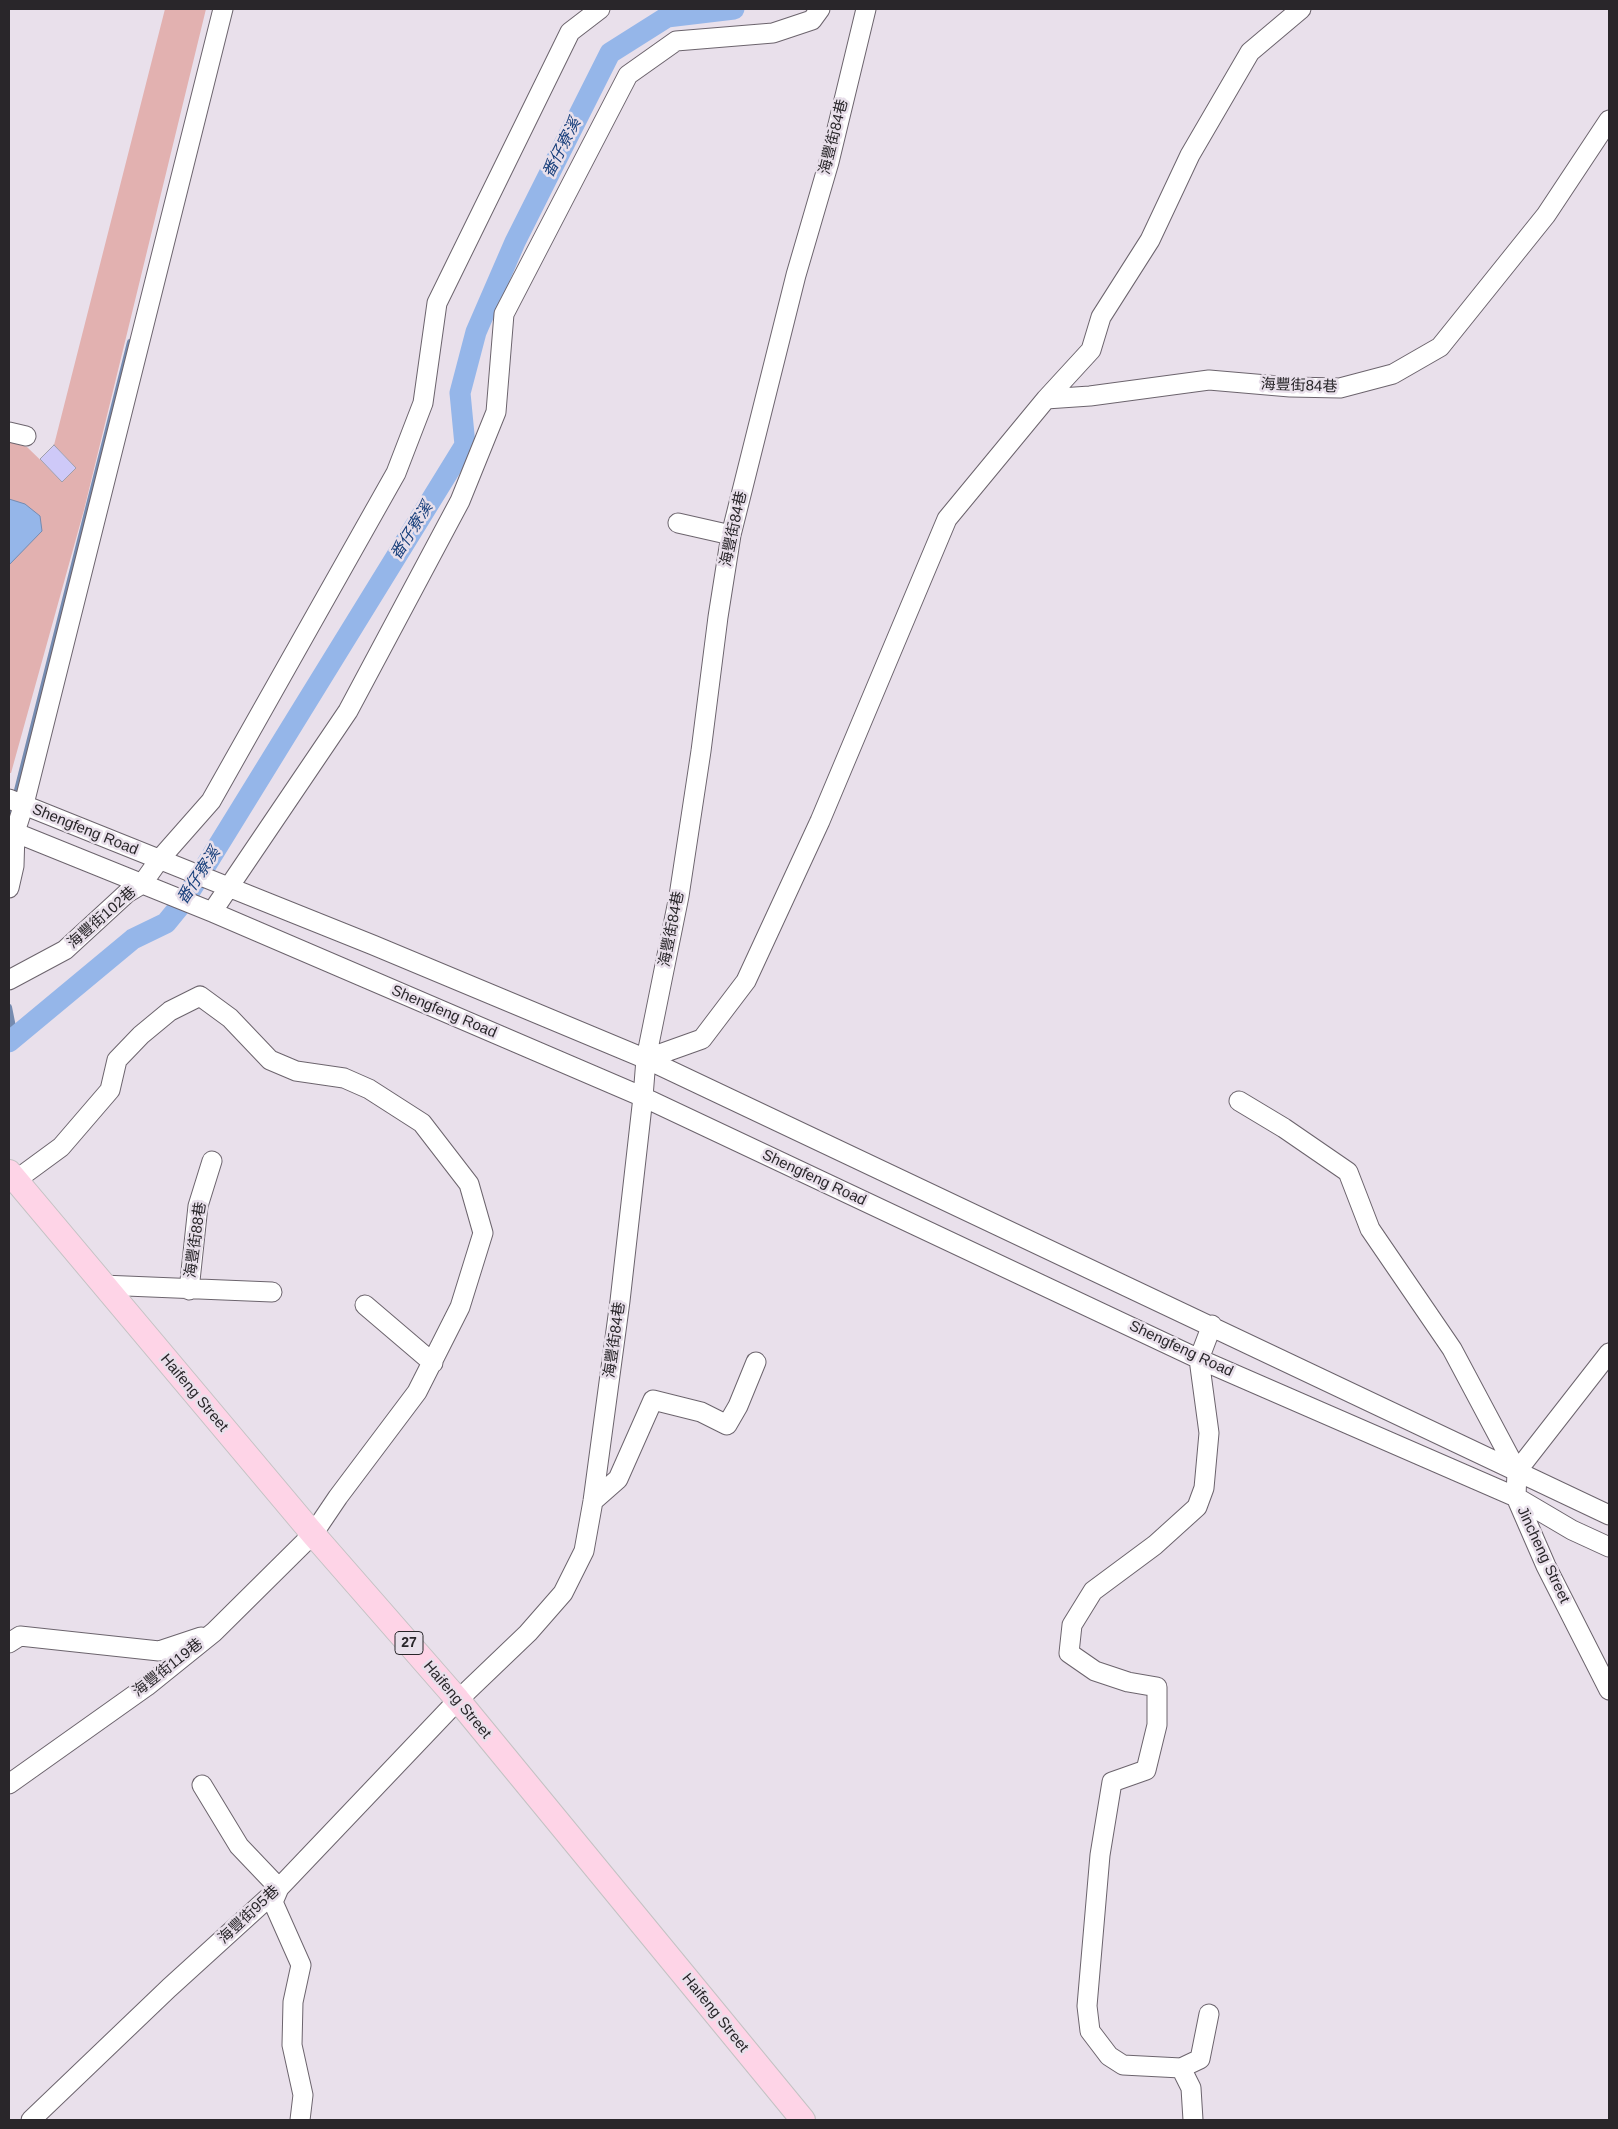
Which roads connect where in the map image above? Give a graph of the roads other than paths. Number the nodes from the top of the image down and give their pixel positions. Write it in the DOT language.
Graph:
graph roads {
  1 [pos="223,9"];
  2 [pos="600,9"];
  3 [pos="820,9"];
  4 [pos="866,9"];
  5 [pos="1301,9"];
  6 [pos="1609,120"];
  7 [pos="1046,399"];
  8 [pos="678,523"];
  9 [pos="731,535"];
  10 [pos="16,802"];
  11 [pos="12,831"];
  12 [pos="159,860"];
  13 [pos="142,884"];
  14 [pos="9,888"];
  15 [pos="229,889"];
  16 [pos="212,912"];
  17 [pos="9,980"];
  18 [pos="646,1059"];
  19 [pos="643,1097"];
  20 [pos="1239,1101"];
  21 [pos="212,1161"];
  22 [pos="12,1176"];
  23 [pos="102,1285"];
  24 [pos="189,1290"];
  25 [pos="272,1292"];
  26 [pos="365,1305"];
  27 [pos="1212,1325"];
  28 [pos="1609,1353"];
  29 [pos="1199,1359"];
  30 [pos="756,1362"];
  31 [pos="433,1363"];
  32 [pos="1517,1471"];
  33 [pos="1516,1497"];
  34 [pos="593,1501"];
  35 [pos="1609,1515"];
  36 [pos="313,1534"];
  37 [pos="1609,1546"];
  38 [pos="214,1632"];
  39 [pos="9,1642"];
  40 [pos="1609,1690"];
  41 [pos="458,1700"];
  42 [pos="9,1784"];
  43 [pos="202,1784"];
  44 [pos="279,1888"];
  45 [pos="1209,2014"];
  46 [pos="1181,2068"];
  47 [pos="31,2120"];
  48 [pos="300,2120"];
  49 [pos="802,2120"];
  50 [pos="1193,2120"];
  1 -- 10 [label="street"];
  2 -- 12 [label="street, 海豐街102巷"];
  3 -- 15 [label="street"];
  4 -- 9 [label="street, 海豐街84巷"];
  5 -- 7 [label="street"];
  6 -- 7 [label="street, 海豐街84巷"];
  7 -- 18 [label="street"];
  8 -- 9 [label="street"];
  9 -- 18 [label="street, 海豐街84巷"];
  10 -- 11 [label="street"];
  10 -- 12 [label="street, Shengfeng Road"];
  11 -- 13 [label="street, Shengfeng Road"];
  11 -- 14 [label="street"];
  12 -- 13 [label="street, 海豐街102巷"];
  12 -- 15 [label="street, Shengfeng Road"];
  13 -- 16 [label="street, Shengfeng Road"];
  13 -- 17 [label="street, 海豐街102巷"];
  15 -- 16 [label="street"];
  15 -- 18 [label="street, Shengfeng Road"];
  16 -- 19 [label="street, Shengfeng Road"];
  18 -- 19 [label="street, 海豐街84巷"];
  18 -- 27 [label="street, Shengfeng Road"];
  19 -- 29 [label="street, Shengfeng Road"];
  19 -- 34 [label="street, 海豐街84巷"];
  20 -- 32 [label="street"];
  21 -- 24 [label="street, 海豐街88巷"];
  22 -- 23 [label="main road, Haifeng Street / 27"];
  22 -- 31 [label="street, 海豐街119巷"];
  23 -- 24 [label="street, 海豐街88巷"];
  23 -- 36 [label="main road, Haifeng Street / 27"];
  24 -- 25 [label="street, 海豐街88巷"];
  26 -- 31 [label="street"];
  27 -- 29 [label="street"];
  27 -- 32 [label="street, Shengfeng Road"];
  28 -- 32 [label="street"];
  29 -- 33 [label="street, Shengfeng Road"];
  29 -- 46 [label="street"];
  30 -- 34 [label="street"];
  31 -- 36 [label="street, 海豐街119巷"];
  32 -- 33 [label="street, Jincheng Street"];
  32 -- 35 [label="street, Shengfeng Road"];
  33 -- 37 [label="street, Shengfeng Road"];
  33 -- 40 [label="street, Jincheng Street"];
  34 -- 41 [label="street, 海豐街84巷"];
  36 -- 38 [label="street, 海豐街119巷"];
  36 -- 41 [label="main road, Haifeng Street / 27"];
  38 -- 39 [label="street"];
  38 -- 42 [label="street, 海豐街119巷"];
  41 -- 44 [label="street, 海豐街95巷"];
  41 -- 49 [label="main road, Haifeng Street / 27"];
  43 -- 44 [label="street"];
  44 -- 47 [label="street, 海豐街95巷"];
  44 -- 48 [label="street"];
  45 -- 46 [label="street"];
  46 -- 50 [label="street"];
}
